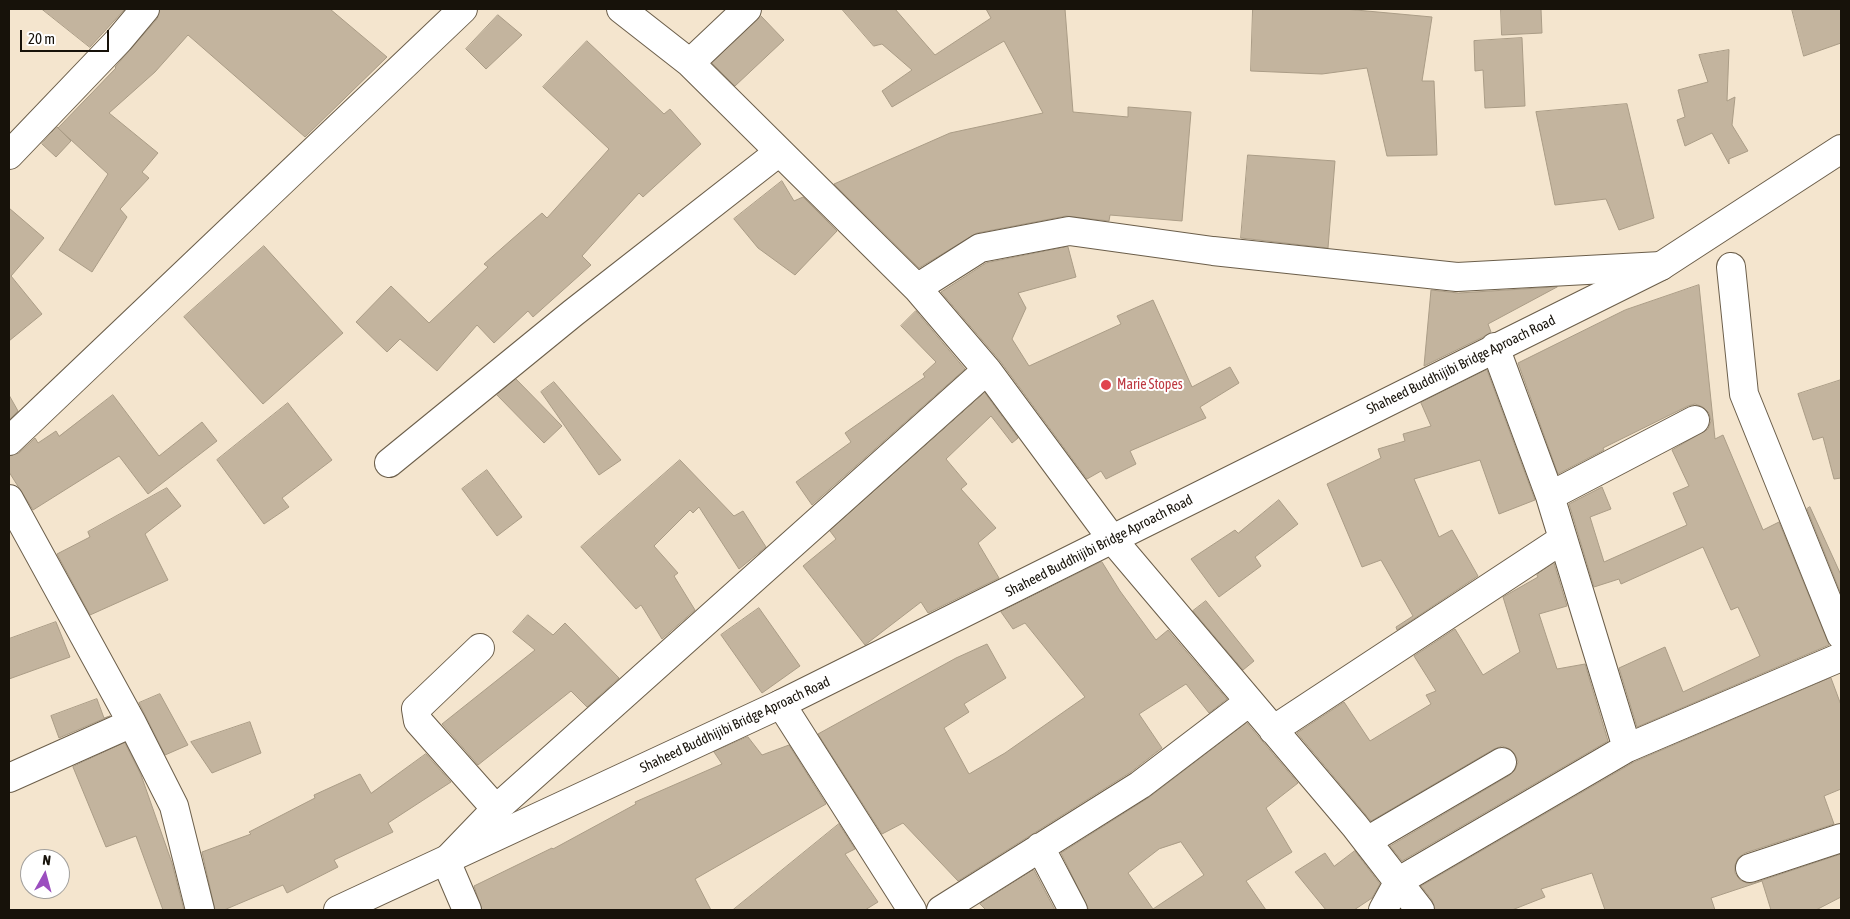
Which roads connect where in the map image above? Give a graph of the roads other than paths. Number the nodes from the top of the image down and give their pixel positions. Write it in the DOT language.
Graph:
graph roads {
  1 [pos="145,9"];
  2 [pos="463,9"];
  3 [pos="621,9"];
  4 [pos="748,9"];
  5 [pos="690,63"];
  6 [pos="1841,149"];
  7 [pos="779,152"];
  8 [pos="9,155"];
  9 [pos="1661,266"];
  10 [pos="1731,267"];
  11 [pos="917,288"];
  12 [pos="1496,347"];
  13 [pos="986,370"];
  14 [pos="1695,420"];
  15 [pos="9,441"];
  16 [pos="389,463"];
  17 [pos="1550,496"];
  18 [pos="9,499"];
  19 [pos="1112,539"];
  20 [pos="1563,539"];
  21 [pos="1841,635"];
  22 [pos="480,648"];
  23 [pos="1841,656"];
  24 [pos="1249,702"];
  25 [pos="781,704"];
  26 [pos="132,723"];
  27 [pos="1273,730"];
  28 [pos="1627,748"];
  29 [pos="1502,762"];
  30 [pos="9,778"];
  31 [pos="496,808"];
  32 [pos="1841,838"];
  33 [pos="1367,841"];
  34 [pos="1040,847"];
  35 [pos="446,861"];
  36 [pos="1750,868"];
  37 [pos="1399,881"];
  38 [pos="200,910"];
  39 [pos="338,910"];
  40 [pos="467,910"];
  41 [pos="912,910"];
  42 [pos="941,910"];
  43 [pos="1074,910"];
  44 [pos="1383,910"];
  45 [pos="1420,910"];
  1 -- 8 [label="street"];
  2 -- 15 [label="street"];
  3 -- 5 [label="street"];
  4 -- 5 [label="street"];
  5 -- 7 [label="street"];
  6 -- 9 [label="street, Shaheed Buddhijibi Bridge Aproach Road"];
  7 -- 11 [label="street"];
  7 -- 16 [label="street"];
  9 -- 11 [label="street"];
  9 -- 12 [label="street, Shaheed Buddhijibi Bridge Aproach Road"];
  10 -- 21 [label="street"];
  11 -- 13 [label="street"];
  12 -- 17 [label="street"];
  12 -- 19 [label="street, Shaheed Buddhijibi Bridge Aproach Road"];
  13 -- 19 [label="street"];
  13 -- 31 [label="street"];
  14 -- 17 [label="street"];
  17 -- 20 [label="street"];
  18 -- 26 [label="street"];
  19 -- 24 [label="street"];
  19 -- 25 [label="street, Shaheed Buddhijibi Bridge Aproach Road"];
  20 -- 27 [label="street"];
  20 -- 28 [label="street"];
  22 -- 31 [label="street"];
  23 -- 28 [label="street"];
  24 -- 27 [label="street"];
  24 -- 34 [label="street"];
  25 -- 35 [label="street, Shaheed Buddhijibi Bridge Aproach Road"];
  25 -- 41 [label="street"];
  26 -- 30 [label="street"];
  26 -- 38 [label="street"];
  27 -- 33 [label="street"];
  28 -- 37 [label="street"];
  29 -- 33 [label="street"];
  31 -- 35 [label="street"];
  32 -- 36 [label="street"];
  33 -- 37 [label="street"];
  34 -- 42 [label="street"];
  34 -- 43 [label="street"];
  35 -- 39 [label="street, Shaheed Buddhijibi Bridge Aproach Road"];
  35 -- 40 [label="street"];
  37 -- 44 [label="street"];
  37 -- 45 [label="street"];
}
